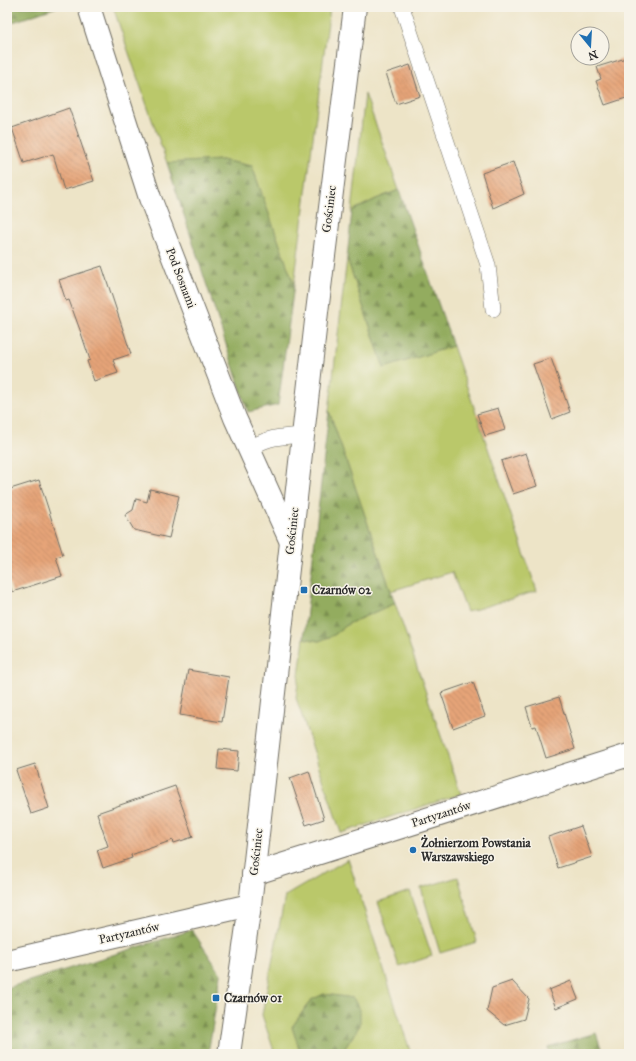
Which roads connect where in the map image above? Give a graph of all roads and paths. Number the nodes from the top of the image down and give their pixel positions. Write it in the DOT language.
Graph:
graph roads {
  1 [pos="89,7"];
  2 [pos="354,7"];
  3 [pos="402,7"];
  4 [pos="493,309"];
  5 [pos="303,435"];
  6 [pos="249,451"];
  7 [pos="291,542"];
  8 [pos="629,754"];
  9 [pos="253,874"];
  10 [pos="250,905"];
  11 [pos="7,962"];
  12 [pos="229,1054"];
  1 -- 6 [label="street, Pod Sosnami"];
  2 -- 5 [label="street, Gościniec"];
  3 -- 4 [label="lane"];
  5 -- 6 [label="lane"];
  5 -- 7 [label="street, Gościniec"];
  6 -- 7 [label="street, Pod Sosnami"];
  7 -- 9 [label="street, Gościniec"];
  8 -- 9 [label="street, Partyzantów"];
  9 -- 10 [label="street, Gościniec"];
  10 -- 11 [label="street, Partyzantów"];
  10 -- 12 [label="street, Gościniec"];
}
